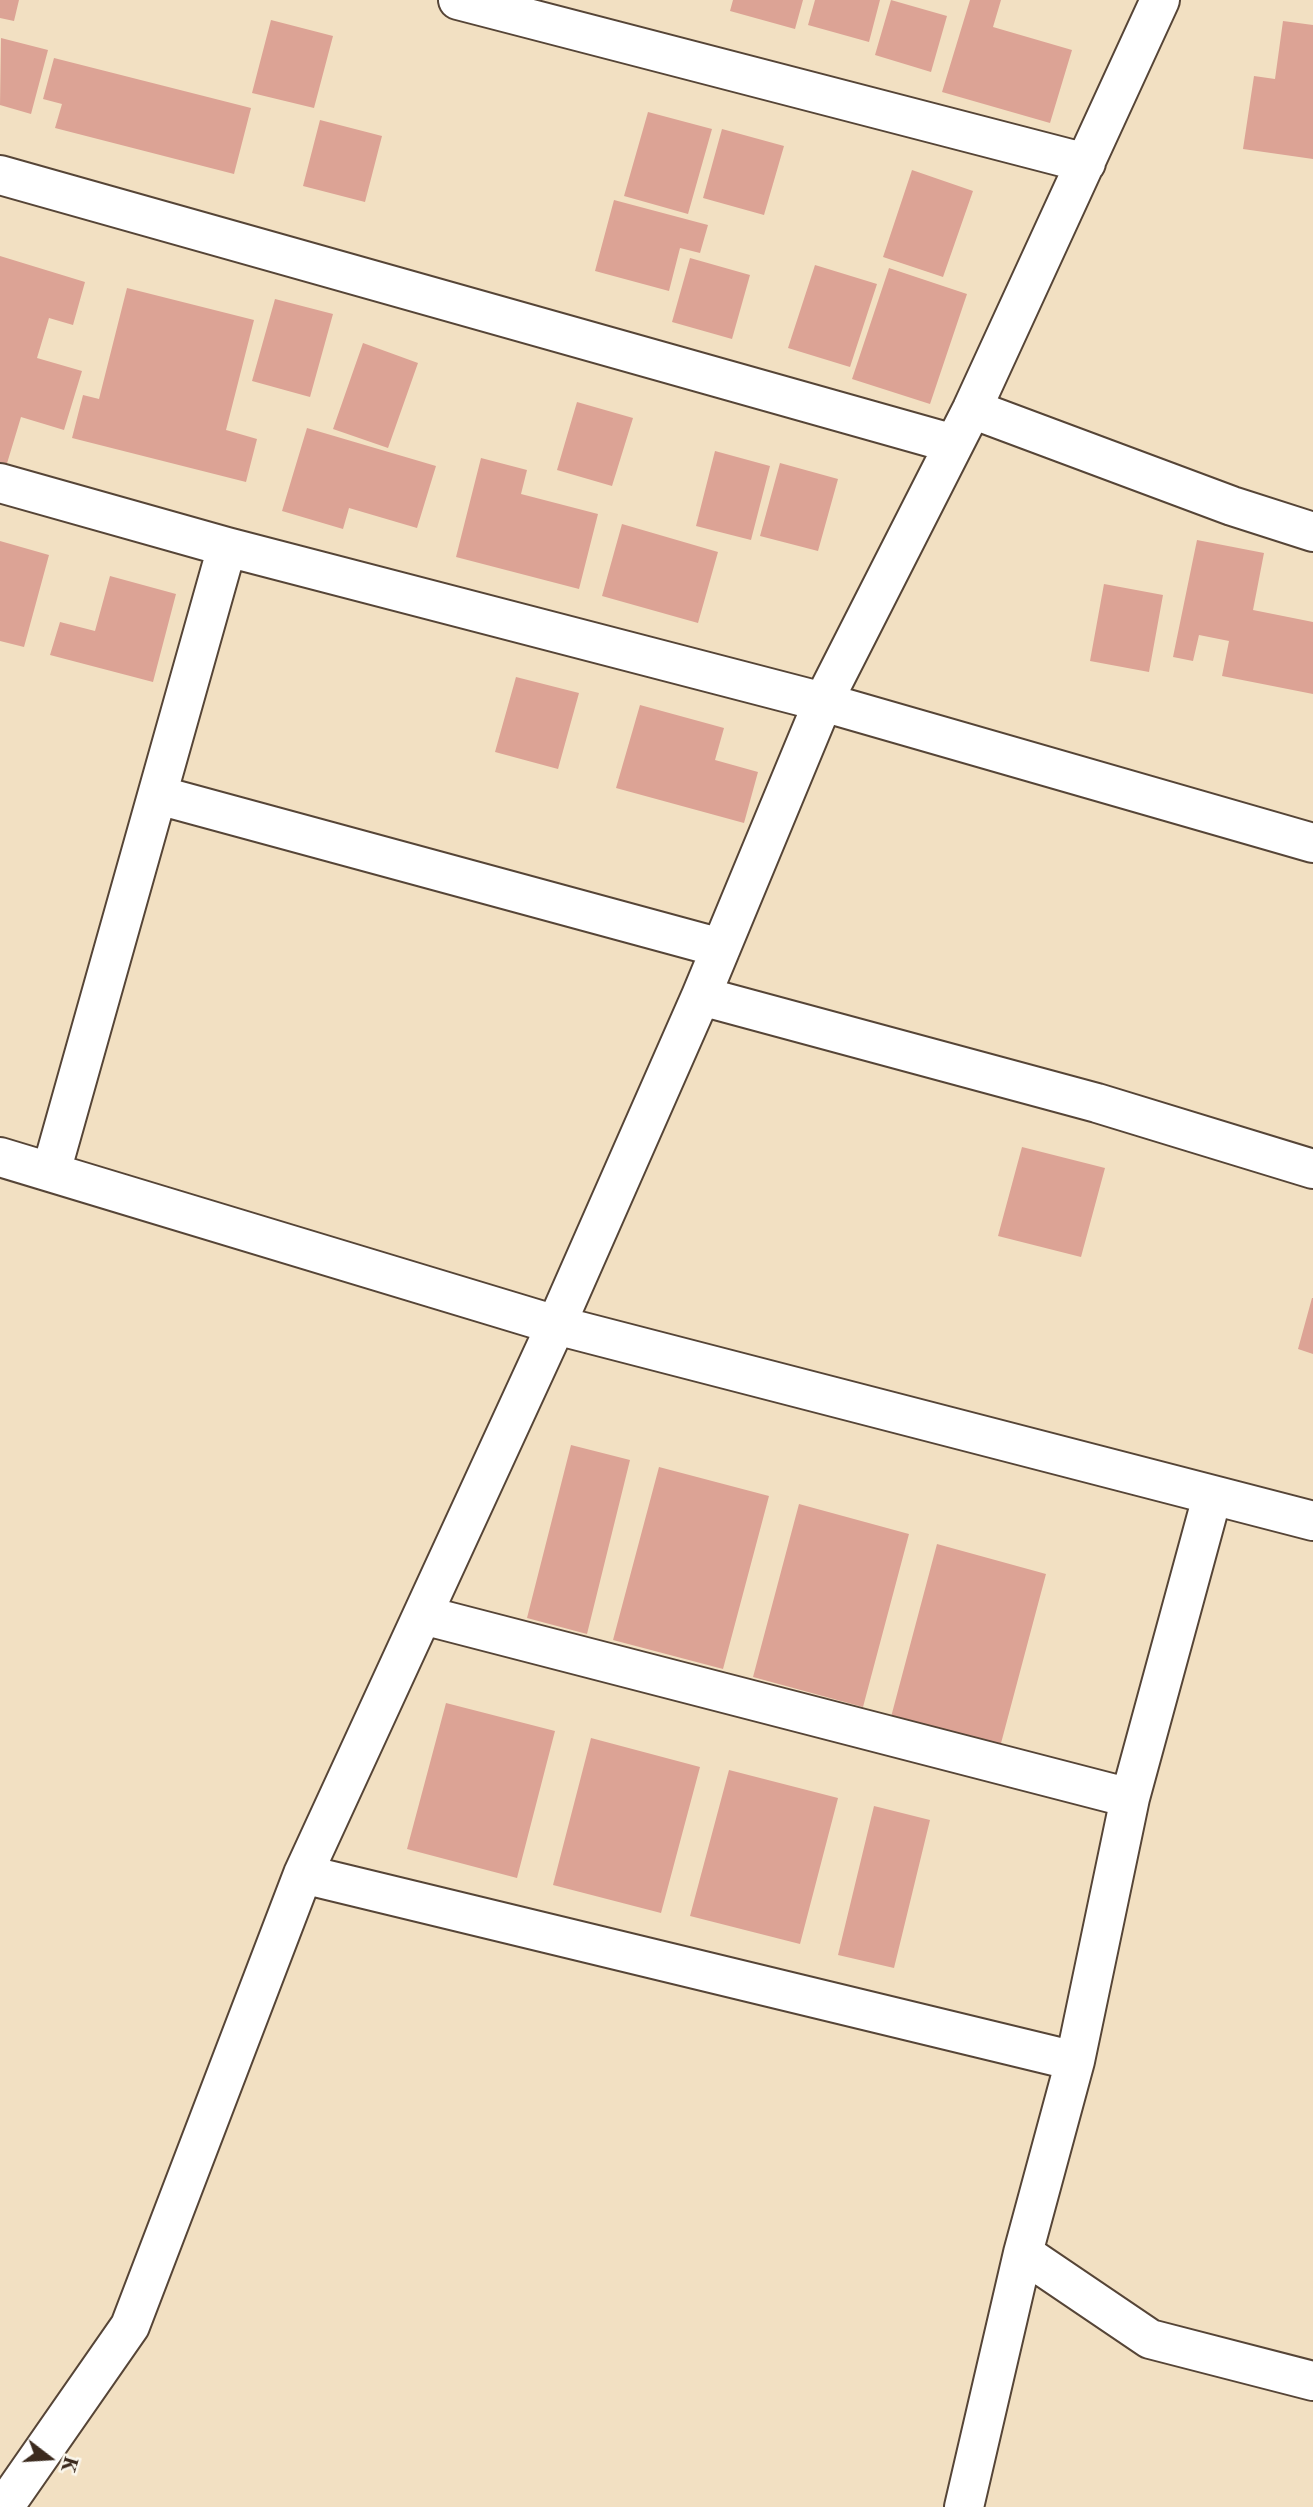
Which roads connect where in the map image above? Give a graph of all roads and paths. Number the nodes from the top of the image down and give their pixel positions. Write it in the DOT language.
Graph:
graph roads {
  1 [pos="458,0"];
  2 [pos="1160,0"];
  3 [pos="1086,163"];
  4 [pos="0,175"];
  5 [pos="972,409"];
  6 [pos="954,444"];
  7 [pos="0,483"];
  8 [pos="1313,532"];
  9 [pos="227,547"];
  10 [pos="823,702"];
  11 [pos="158,794"];
  12 [pos="1313,843"];
  13 [pos="721,948"];
  14 [pos="701,996"];
  15 [pos="0,1157"];
  16 [pos="1313,1169"];
  17 [pos="51,1172"];
  18 [pos="556,1325"];
  19 [pos="1212,1497"];
  20 [pos="1313,1521"];
  21 [pos="423,1615"];
  22 [pos="1130,1798"];
  23 [pos="303,1874"];
  24 [pos="1075,2061"];
  25 [pos="1023,2253"];
  26 [pos="1313,2381"];
  27 [pos="4,2507"];
  28 [pos="964,2507"];
  1 -- 3 [label="street"];
  2 -- 3 [label="street"];
  3 -- 5 [label="street"];
  4 -- 6 [label="street"];
  5 -- 6 [label="street"];
  5 -- 8 [label="street"];
  6 -- 10 [label="street"];
  7 -- 9 [label="street"];
  9 -- 10 [label="street"];
  9 -- 11 [label="street"];
  10 -- 12 [label="street"];
  10 -- 13 [label="street"];
  11 -- 13 [label="street"];
  11 -- 17 [label="street"];
  13 -- 14 [label="street"];
  14 -- 16 [label="street"];
  14 -- 18 [label="street"];
  15 -- 17 [label="street"];
  17 -- 18 [label="street"];
  18 -- 19 [label="street"];
  18 -- 21 [label="street"];
  19 -- 20 [label="street"];
  19 -- 22 [label="street"];
  21 -- 22 [label="street"];
  21 -- 23 [label="street"];
  22 -- 24 [label="street"];
  23 -- 24 [label="street"];
  23 -- 27 [label="street"];
  24 -- 25 [label="street"];
  25 -- 26 [label="street"];
  25 -- 28 [label="street"];
}
